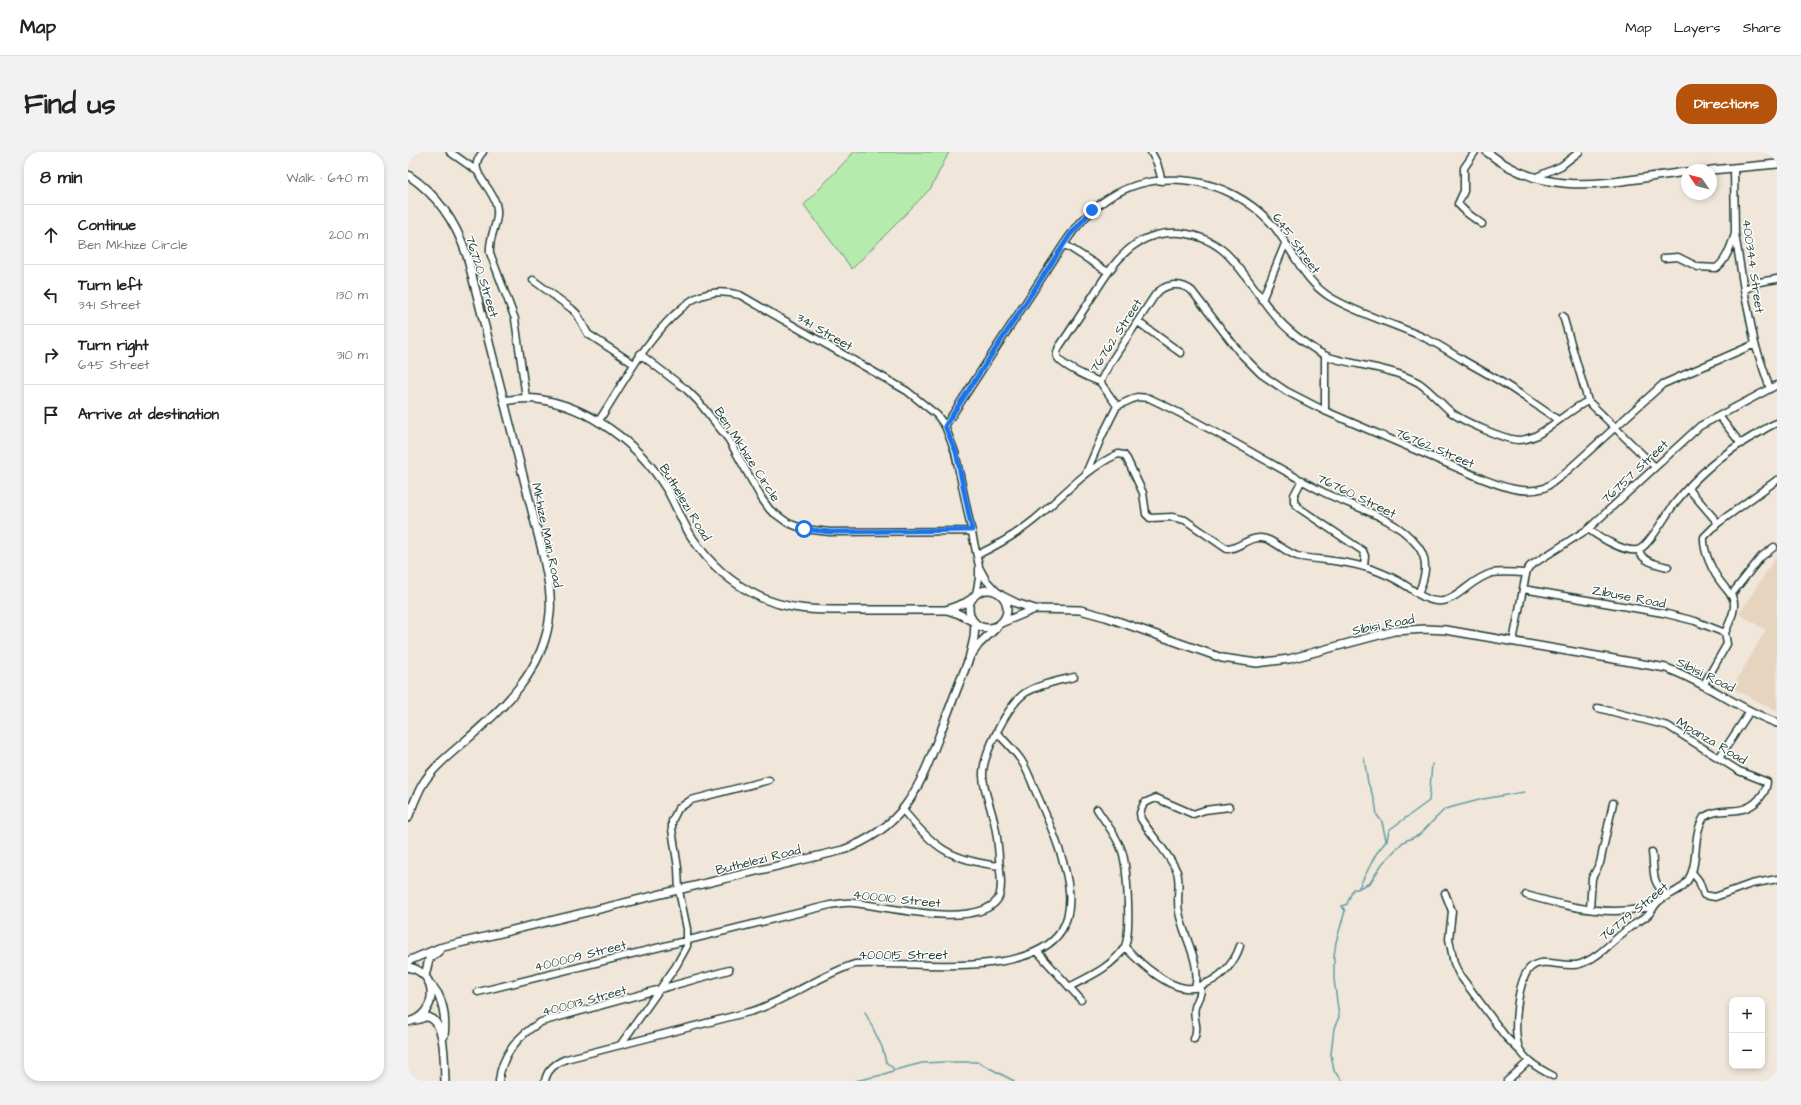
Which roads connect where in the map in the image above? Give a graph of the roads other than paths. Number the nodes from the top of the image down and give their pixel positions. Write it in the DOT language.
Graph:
graph roads {
  1 [pos="450,152"];
  2 [pos="483,152"];
  3 [pos="1151,152"];
  4 [pos="1475,152"];
  5 [pos="1486,152"];
  6 [pos="1579,152"];
  7 [pos="1777,164"];
  8 [pos="1734,168"];
  9 [pos="1717,169"];
  10 [pos="477,172"];
  11 [pos="1681,173"];
  12 [pos="408,175"];
  13 [pos="1534,179"];
  14 [pos="1162,180"];
  15 [pos="1482,224"];
  16 [pos="1735,233"];
  17 [pos="1064,244"];
  18 [pos="1285,244"];
  19 [pos="1664,258"];
  20 [pos="1108,272"];
  21 [pos="533,280"];
  22 [pos="1777,280"];
  23 [pos="1744,290"];
  24 [pos="1262,300"];
  25 [pos="1563,316"];
  26 [pos="1138,322"];
  27 [pos="1755,344"];
  28 [pos="1181,353"];
  29 [pos="640,354"];
  30 [pos="1325,356"];
  31 [pos="634,364"];
  32 [pos="1100,382"];
  33 [pos="1777,385"];
  34 [pos="1770,389"];
  35 [pos="526,398"];
  36 [pos="504,401"];
  37 [pos="1588,401"];
  38 [pos="1117,406"];
  39 [pos="1325,411"];
  40 [pos="1719,416"];
  41 [pos="1558,420"];
  42 [pos="598,422"];
  43 [pos="1777,423"];
  44 [pos="945,426"];
  45 [pos="1616,428"];
  46 [pos="1741,444"];
  47 [pos="1654,466"];
  48 [pos="1086,474"];
  49 [pos="1302,480"];
  50 [pos="1777,480"];
  51 [pos="1688,488"];
  52 [pos="1718,523"];
  53 [pos="1588,529"];
  54 [pos="972,530"];
  55 [pos="1774,547"];
  56 [pos="1638,550"];
  57 [pos="977,555"];
  58 [pos="979,566"];
  59 [pos="1364,566"];
  60 [pos="1668,567"];
  61 [pos="1526,573"];
  62 [pos="1523,589"];
  63 [pos="1418,594"];
  64 [pos="1000,595"];
  65 [pos="1731,595"];
  66 [pos="974,596"];
  67 [pos="1035,609"];
  68 [pos="946,610"];
  69 [pos="974,622"];
  70 [pos="999,624"];
  71 [pos="1725,633"];
  72 [pos="1513,642"];
  73 [pos="969,659"];
  74 [pos="1074,677"];
  75 [pos="1704,684"];
  76 [pos="1598,708"];
  77 [pos="1750,711"];
  78 [pos="1777,723"];
  79 [pos="997,733"];
  80 [pos="1719,758"];
  81 [pos="770,780"];
  82 [pos="1613,803"];
  83 [pos="1228,807"];
  84 [pos="1097,809"];
  85 [pos="903,810"];
  86 [pos="408,818"];
  87 [pos="1652,852"];
  88 [pos="1000,866"];
  89 [pos="1692,872"];
  90 [pos="1777,879"];
  91 [pos="678,891"];
  92 [pos="1445,893"];
  93 [pos="1526,895"];
  94 [pos="1667,895"];
  95 [pos="1654,907"];
  96 [pos="1590,909"];
  97 [pos="688,940"];
  98 [pos="1240,946"];
  99 [pos="448,947"];
  100 [pos="1125,947"];
  101 [pos="1037,951"];
  102 [pos="408,961"];
  103 [pos="408,968"];
  104 [pos="728,970"];
  105 [pos="425,976"];
  106 [pos="430,984"];
  107 [pos="1070,987"];
  108 [pos="1198,987"];
  109 [pos="658,991"];
  110 [pos="478,992"];
  111 [pos="1081,1000"];
  112 [pos="416,1020"];
  113 [pos="408,1022"];
  114 [pos="1194,1039"];
  115 [pos="443,1042"];
  116 [pos="621,1044"];
  117 [pos="1523,1054"];
  118 [pos="1529,1062"];
  119 [pos="1553,1076"];
  120 [pos="445,1081"];
  121 [pos="499,1081"];
  122 [pos="545,1081"];
  123 [pos="1507,1081"];
  1 -- 10 [label="street"];
  2 -- 10 [label="street"];
  3 -- 14 [label="street"];
  4 -- 15 [label="street"];
  5 -- 13 [label="street"];
  6 -- 13 [label="street"];
  7 -- 8 [label="street"];
  8 -- 9 [label="street"];
  8 -- 16 [label="street, 400344 Street"];
  10 -- 35 [label="street"];
  11 -- 13 [label="street"];
  12 -- 36 [label="street, 76720 Street"];
  14 -- 17 [label="street, 645 Street"];
  14 -- 18 [label="street, 645 Street"];
  16 -- 19 [label="street"];
  16 -- 23 [label="street, 400344 Street"];
  17 -- 20 [label="street"];
  17 -- 44 [label="street, 645 Street"];
  18 -- 24 [label="street"];
  18 -- 41 [label="street, 645 Street"];
  20 -- 24 [label="street, 76762 Street"];
  20 -- 32 [label="street, 76762 Street"];
  21 -- 31 [label="street"];
  22 -- 23 [label="street"];
  23 -- 27 [label="street, 400344 Street"];
  24 -- 30 [label="street, 76762 Street"];
  25 -- 37 [label="street"];
  26 -- 28 [label="street"];
  26 -- 32 [label="street, 76762 Street"];
  26 -- 39 [label="street, 76762 Street"];
  27 -- 34 [label="street, 400344 Street"];
  27 -- 45 [label="street, 76762 Street"];
  29 -- 31 [label="street, 341 Street"];
  29 -- 44 [label="street, 341 Street"];
  29 -- 54 [label="street, Ben Mkhize Circle"];
  30 -- 39 [label="street"];
  30 -- 41 [label="street, 76762 Street"];
  31 -- 42 [label="street, 341 Street"];
  32 -- 38 [label="street"];
  33 -- 34 [label="street, 76757 Street"];
  34 -- 40 [label="street, 76757 Street"];
  35 -- 36 [label="street, Buthelezi Road"];
  35 -- 42 [label="street, Buthelezi Road"];
  36 -- 86 [label="street, Mkhize Main Road"];
  37 -- 41 [label="street, 76762 Street"];
  37 -- 45 [label="street"];
  38 -- 48 [label="street"];
  38 -- 49 [label="street, 76760 Street"];
  39 -- 45 [label="street, 76762 Street"];
  40 -- 46 [label="street"];
  40 -- 47 [label="street, 76757 Street"];
  42 -- 68 [label="street, Buthelezi Road"];
  43 -- 46 [label="street"];
  44 -- 54 [label="street, 341 Street"];
  45 -- 47 [label="street"];
  46 -- 51 [label="street"];
  47 -- 53 [label="street, 76757 Street"];
  48 -- 57 [label="street"];
  48 -- 59 [label="street"];
  49 -- 59 [label="street, 76760 Street"];
  49 -- 63 [label="street, 76760 Street"];
  50 -- 52 [label="street"];
  51 -- 52 [label="street"];
  51 -- 56 [label="street"];
  52 -- 65 [label="street"];
  53 -- 56 [label="street"];
  53 -- 61 [label="street, 76757 Street"];
  54 -- 57 [label="street, 341 Street"];
  55 -- 65 [label="street"];
  56 -- 60 [label="street"];
  57 -- 58 [label="street, 341 Street"];
  58 -- 64 [label="street, 341 Street"];
  58 -- 66 [label="street, 341 Street"];
  59 -- 63 [label="street"];
  61 -- 62 [label="street"];
  61 -- 63 [label="street"];
  62 -- 71 [label="street, Zibuse Road"];
  62 -- 72 [label="street"];
  64 -- 66 [label="street, Buthelezi Road"];
  64 -- 67 [label="street, Sibisi Road"];
  64 -- 70 [label="street"];
  65 -- 71 [label="street"];
  66 -- 68 [label="street, Buthelezi Road"];
  66 -- 69 [label="street, Buthelezi Road"];
  67 -- 70 [label="street, Sibisi Road"];
  67 -- 72 [label="street, Sibisi Road"];
  68 -- 69 [label="street, Buthelezi Road"];
  69 -- 70 [label="street, Buthelezi Road"];
  69 -- 73 [label="street, Buthelezi Road"];
  70 -- 73 [label="street, Buthelezi Road"];
  71 -- 75 [label="street"];
  72 -- 75 [label="street, Sibisi Road"];
  73 -- 85 [label="street, Buthelezi Road"];
  74 -- 79 [label="street, 400010 Street"];
  75 -- 77 [label="street, Sibisi Road"];
  76 -- 80 [label="street, Mpanza Road"];
  77 -- 78 [label="street, Sibisi Road"];
  77 -- 80 [label="street"];
  79 -- 88 [label="street, 400010 Street"];
  79 -- 101 [label="street, 400015 Street"];
  80 -- 89 [label="street, Mpanza Road"];
  81 -- 91 [label="street"];
  82 -- 96 [label="street"];
  83 -- 108 [label="street"];
  84 -- 100 [label="street"];
  85 -- 88 [label="street"];
  85 -- 91 [label="street, Buthelezi Road"];
  87 -- 94 [label="street"];
  88 -- 97 [label="street, 400010 Street"];
  89 -- 90 [label="street"];
  89 -- 94 [label="street, 76779 Street"];
  91 -- 97 [label="street"];
  91 -- 99 [label="street, Buthelezi Road"];
  92 -- 117 [label="street"];
  93 -- 96 [label="street"];
  94 -- 95 [label="street, 76779 Street"];
  95 -- 96 [label="street"];
  95 -- 117 [label="street, 76779 Street"];
  97 -- 109 [label="street"];
  97 -- 110 [label="street, 400009 Street"];
  98 -- 108 [label="street"];
  99 -- 102 [label="street, Buthelezi Road"];
  99 -- 105 [label="street, Buthelezi Road"];
  100 -- 107 [label="street"];
  100 -- 108 [label="street"];
  101 -- 107 [label="street"];
  101 -- 116 [label="street, 400015 Street"];
  103 -- 105 [label="street"];
  104 -- 109 [label="street, 400013 Street"];
  105 -- 106 [label="street"];
  106 -- 112 [label="street"];
  106 -- 115 [label="street"];
  107 -- 111 [label="street"];
  108 -- 114 [label="street"];
  109 -- 116 [label="street"];
  109 -- 121 [label="street, 400013 Street"];
  112 -- 113 [label="street"];
  112 -- 115 [label="street"];
  115 -- 120 [label="street"];
  116 -- 122 [label="street, 400015 Street"];
  117 -- 118 [label="street, 76779 Street"];
  118 -- 119 [label="street, 76779 Street"];
  118 -- 123 [label="street"];
}
